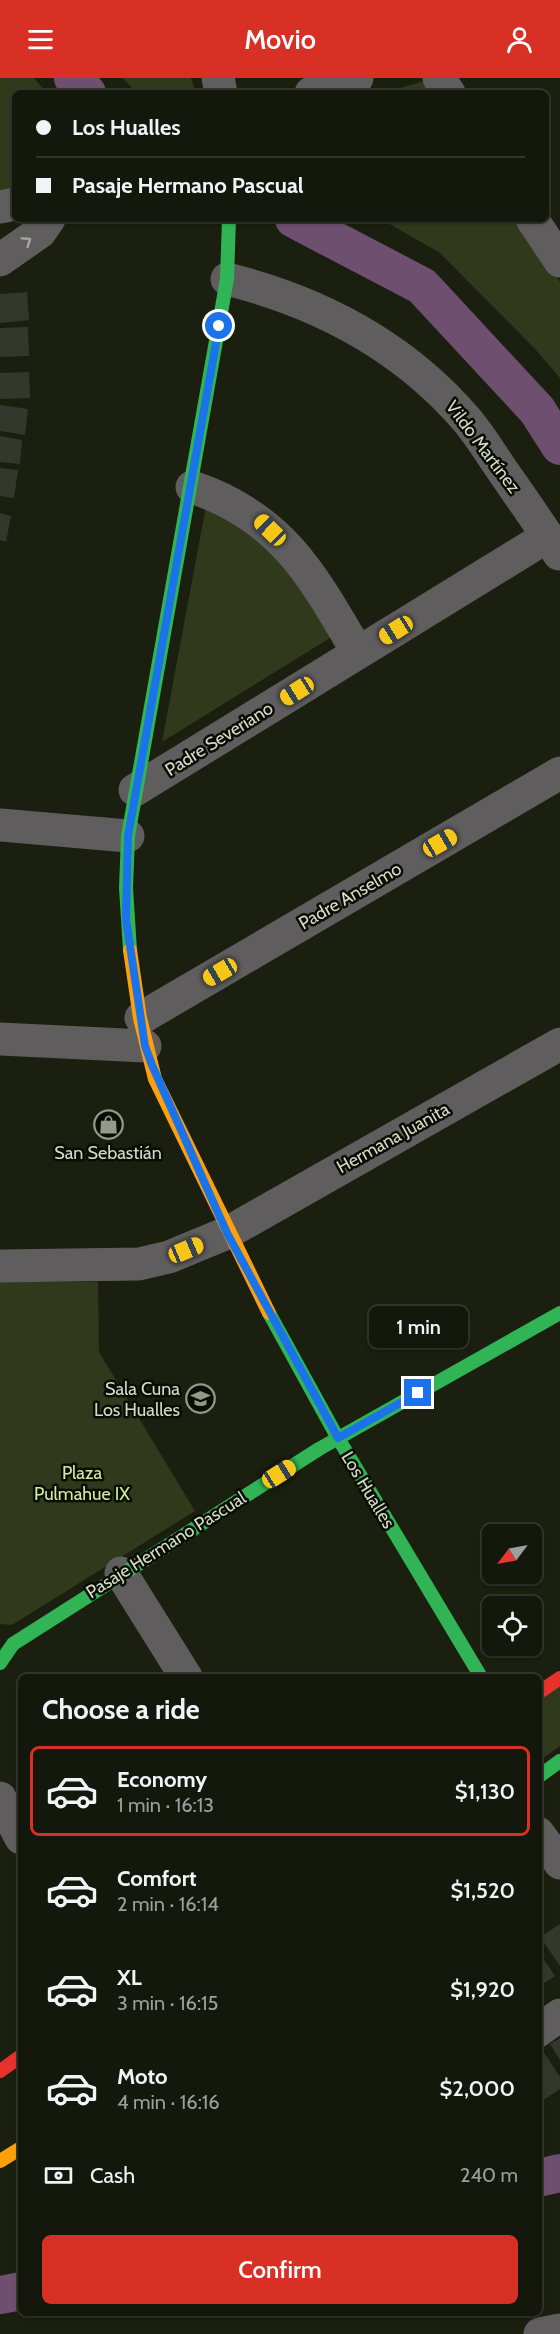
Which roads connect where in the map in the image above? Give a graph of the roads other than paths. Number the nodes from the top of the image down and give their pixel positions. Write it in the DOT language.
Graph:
graph roads {
  1 [pos="357,78"];
  2 [pos="320,90"];
  3 [pos="47,222"];
  4 [pos="229,222"];
  5 [pos="534,222"];
  6 [pos="0,260"];
  7 [pos="560,261"];
  8 [pos="227,279"];
  9 [pos="192,487"];
  10 [pos="554,546"];
  11 [pos="358,653"];
  12 [pos="560,773"];
  13 [pos="135,790"];
  14 [pos="0,825"];
  15 [pos="128,836"];
  16 [pos="143,1032"];
  17 [pos="0,1040"];
  18 [pos="560,1044"];
  19 [pos="227,1233"];
  20 [pos="0,1266"];
  21 [pos="560,1313"];
  22 [pos="338,1438"];
  23 [pos="121,1573"];
  24 [pos="0,1663"];
  25 [pos="184,1674"];
  26 [pos="479,1674"];
  27 [pos="560,1678"];
  28 [pos="542,1690"];
  29 [pos="560,1761"];
  30 [pos="542,1774"];
  31 [pos="0,1798"];
  32 [pos="18,1832"];
  33 [pos="542,1838"];
  34 [pos="560,1863"];
  35 [pos="560,2015"];
  36 [pos="542,2028"];
  37 [pos="18,2058"];
  38 [pos="0,2071"];
  39 [pos="18,2150"];
  40 [pos="0,2161"];
  41 [pos="560,2330"];
  42 [pos="540,2334"];
  1 -- 2 [label="street"];
  6 -- 3 [label="street, one-way"];
  4 -- 8 [label="street, Los Hualles"];
  5 -- 7 [label="street"];
  8 -- 9 [label="street, Los Hualles"];
  8 -- 10 [label="street, Vildo Martínez"];
  9 -- 11 [label="street"];
  9 -- 13 [label="street, Los Hualles"];
  10 -- 11 [label="street, Padre Severiano"];
  11 -- 13 [label="street, Padre Severiano"];
  12 -- 16 [label="street, Padre Anselmo"];
  13 -- 15 [label="street, Los Hualles"];
  14 -- 15 [label="street"];
  15 -- 16 [label="street, Los Hualles"];
  16 -- 17 [label="street"];
  16 -- 19 [label="street, Los Hualles"];
  18 -- 19 [label="street, Hermana Juanita"];
  19 -- 20 [label="street, Hermana Juanita"];
  19 -- 22 [label="street, Los Hualles"];
  21 -- 22 [label="street, Pasaje Hermano Pascual"];
  22 -- 23 [label="street, Pasaje Hermano Pascual"];
  22 -- 26 [label="street, Los Hualles"];
  23 -- 24 [label="street, Pasaje Hermano Pascual"];
  23 -- 25 [label="street"];
  27 -- 28 [label="street"];
  29 -- 30 [label="street"];
  31 -- 32 [label="street"];
  33 -- 34 [label="street"];
  35 -- 36 [label="street"];
  37 -- 38 [label="street"];
  39 -- 40 [label="street"];
  41 -- 42 [label="street"];
}
